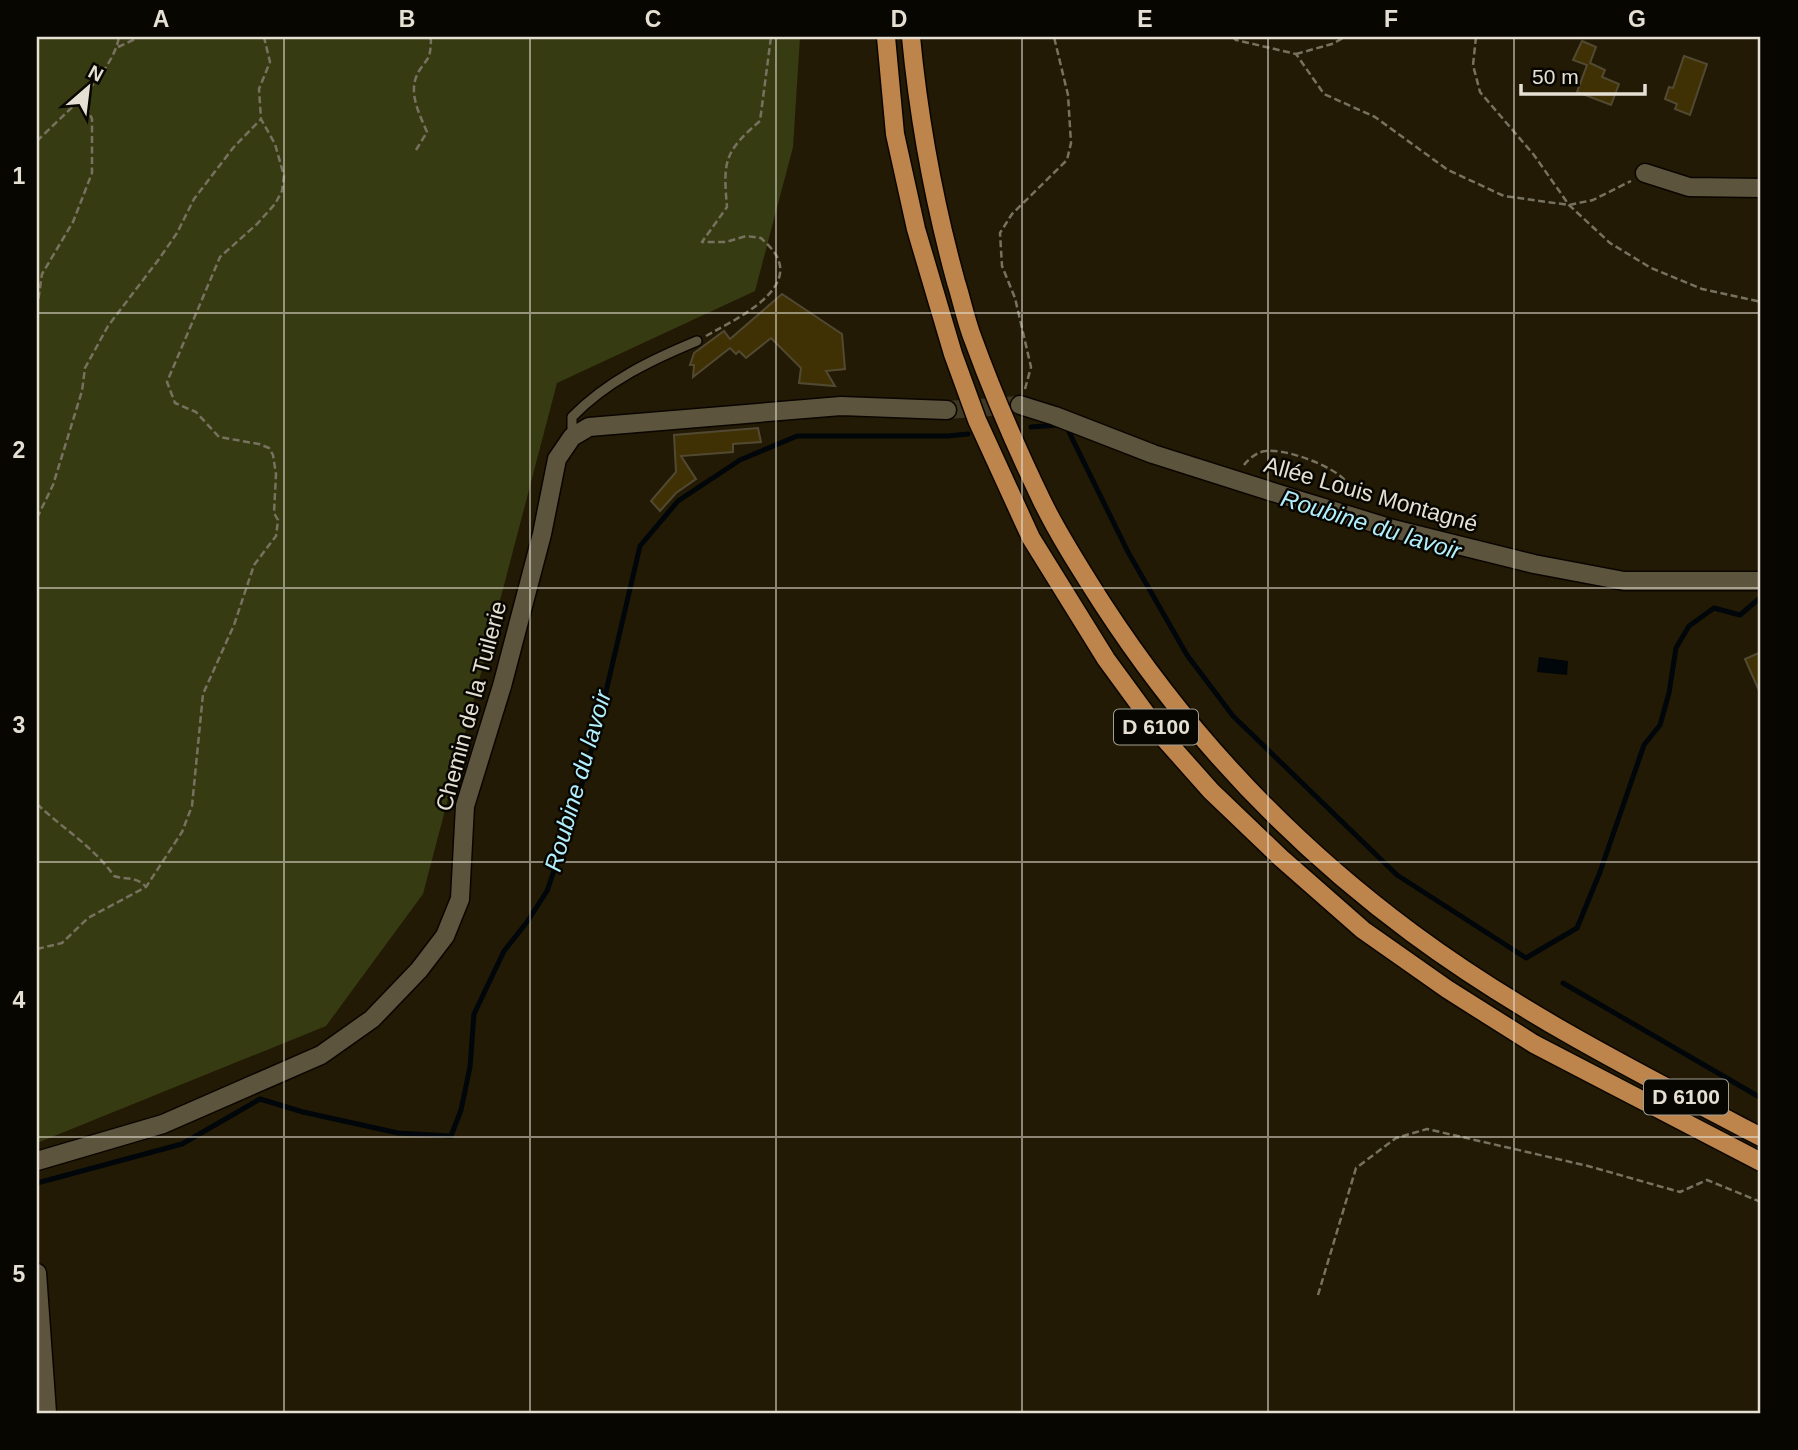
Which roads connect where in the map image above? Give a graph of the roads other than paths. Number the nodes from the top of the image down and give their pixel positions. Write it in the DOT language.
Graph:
graph roads {
  1 [pos="886,37"];
  2 [pos="911,37"];
  3 [pos="1645,173"];
  4 [pos="1761,188"];
  5 [pos="697,341"];
  6 [pos="1020,405"];
  7 [pos="947,410"];
  8 [pos="572,437"];
  9 [pos="1761,581"];
  10 [pos="1761,1137"];
  11 [pos="37,1161"];
  12 [pos="1761,1162"];
  13 [pos="37,1273"];
  14 [pos="47,1413"];
  1 -- 12 [label="main road, D 6100"];
  2 -- 10 [label="main road, D 6100"];
  3 -- 4 [label="street"];
  5 -- 8 [label="lane"];
  6 -- 9 [label="street, Allée Louis Montagné"];
  7 -- 8 [label="street"];
  8 -- 11 [label="street, Chemin de la Tuilerie"];
  13 -- 14 [label="street"];
}
